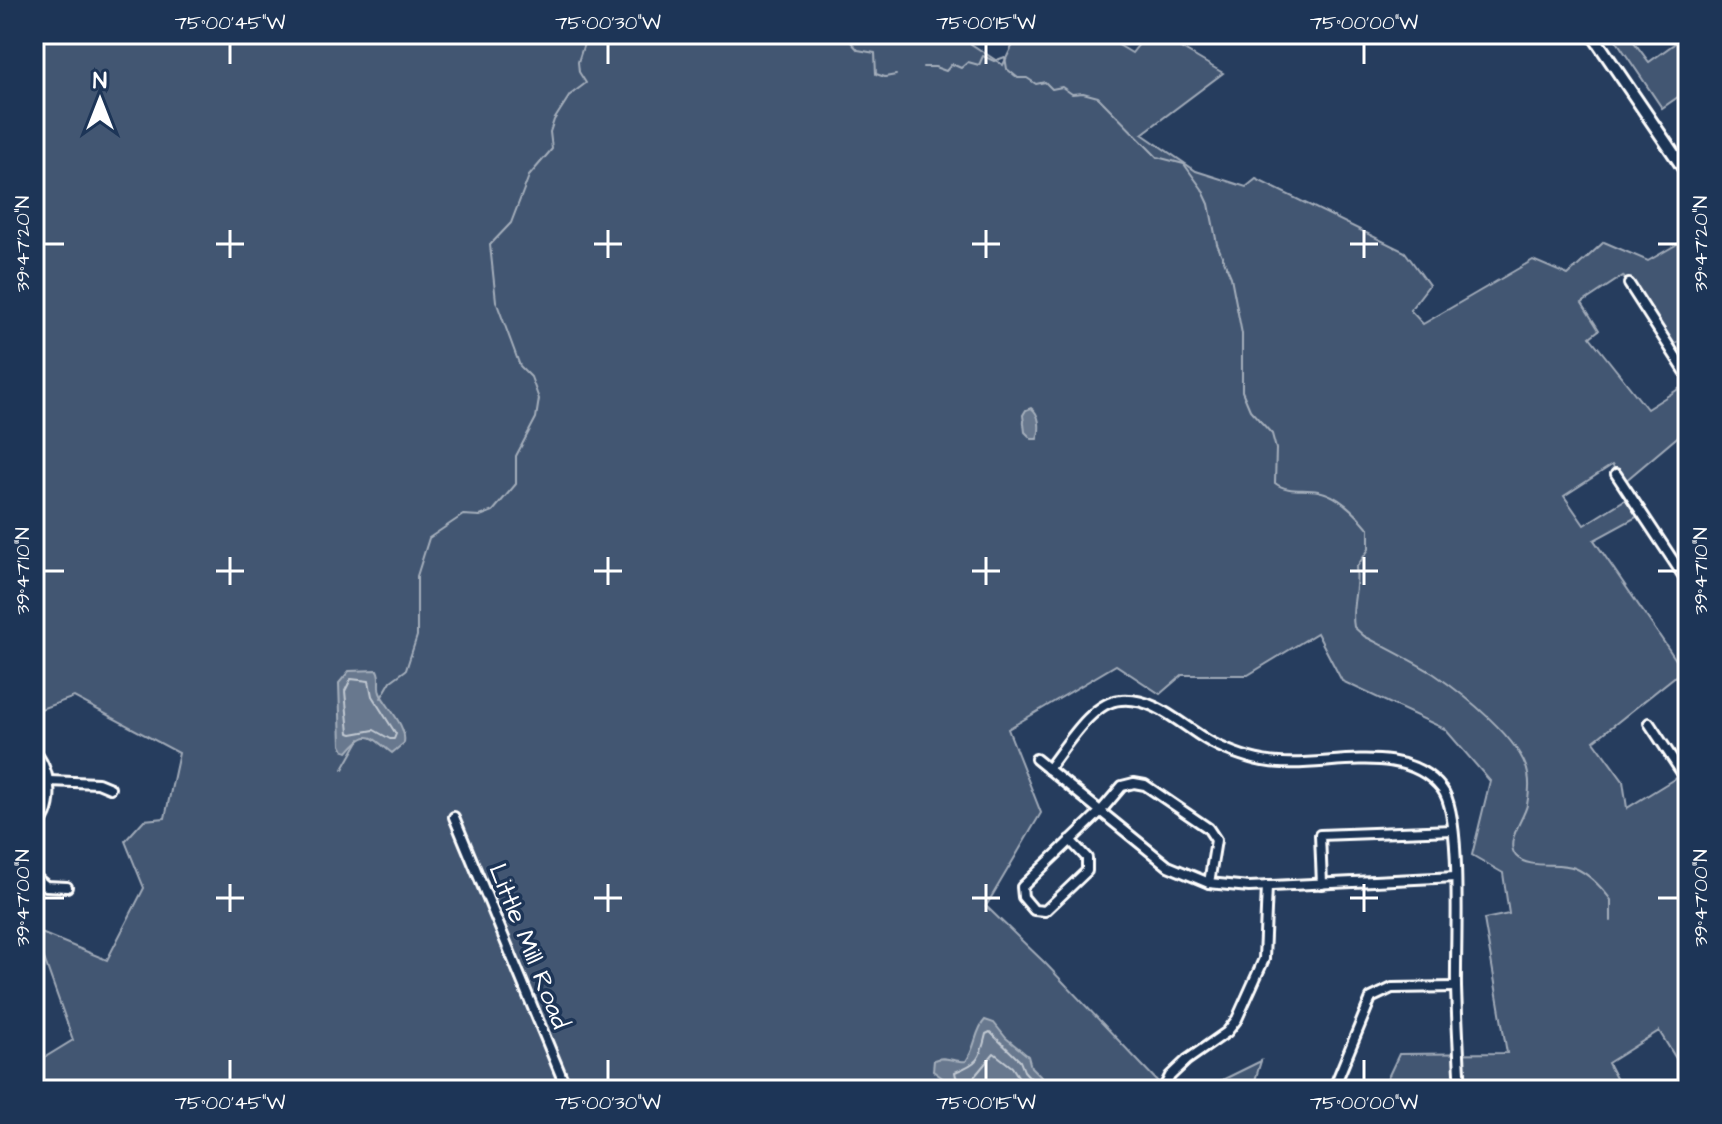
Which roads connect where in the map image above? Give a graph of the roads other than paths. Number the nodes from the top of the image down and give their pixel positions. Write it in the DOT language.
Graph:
graph roads {
  1 [pos="1592,34"];
  2 [pos="1688,175"];
  3 [pos="1629,284"];
  4 [pos="1688,376"];
  5 [pos="1616,474"];
  6 [pos="1688,583"];
  7 [pos="1649,723"];
  8 [pos="34,750"];
  9 [pos="1036,759"];
  10 [pos="1688,759"];
  11 [pos="1677,765"];
  12 [pos="1048,769"];
  13 [pos="49,781"];
  14 [pos="1688,782"];
  15 [pos="110,788"];
  16 [pos="1100,812"];
  17 [pos="454,817"];
  18 [pos="1453,830"];
  19 [pos="34,831"];
  20 [pos="1070,840"];
  21 [pos="34,876"];
  22 [pos="1456,877"];
  23 [pos="1209,883"];
  24 [pos="1322,884"];
  25 [pos="1267,886"];
  26 [pos="67,887"];
  27 [pos="1456,987"];
  28 [pos="567,1090"];
  29 [pos="1163,1090"];
  30 [pos="1333,1090"];
  31 [pos="1461,1090"];
  1 -- 2 [label="street"];
  3 -- 4 [label="street"];
  5 -- 6 [label="street"];
  7 -- 11 [label="street"];
  8 -- 13 [label="street"];
  9 -- 12 [label="street"];
  10 -- 11 [label="street"];
  11 -- 14 [label="street"];
  12 -- 16 [label="street"];
  12 -- 18 [label="street"];
  13 -- 15 [label="street"];
  13 -- 19 [label="street"];
  16 -- 20 [label="street"];
  16 -- 23 [label="street"];
  16 -- 23 [label="street"];
  17 -- 28 [label="street, Little Mill Road"];
  18 -- 22 [label="street"];
  18 -- 24 [label="street"];
  20 -- 20 [label="street"];
  21 -- 26 [label="street"];
  22 -- 24 [label="street"];
  22 -- 27 [label="street"];
  23 -- 25 [label="street"];
  24 -- 25 [label="street"];
  25 -- 29 [label="street"];
  27 -- 30 [label="street"];
  27 -- 31 [label="street"];
}
